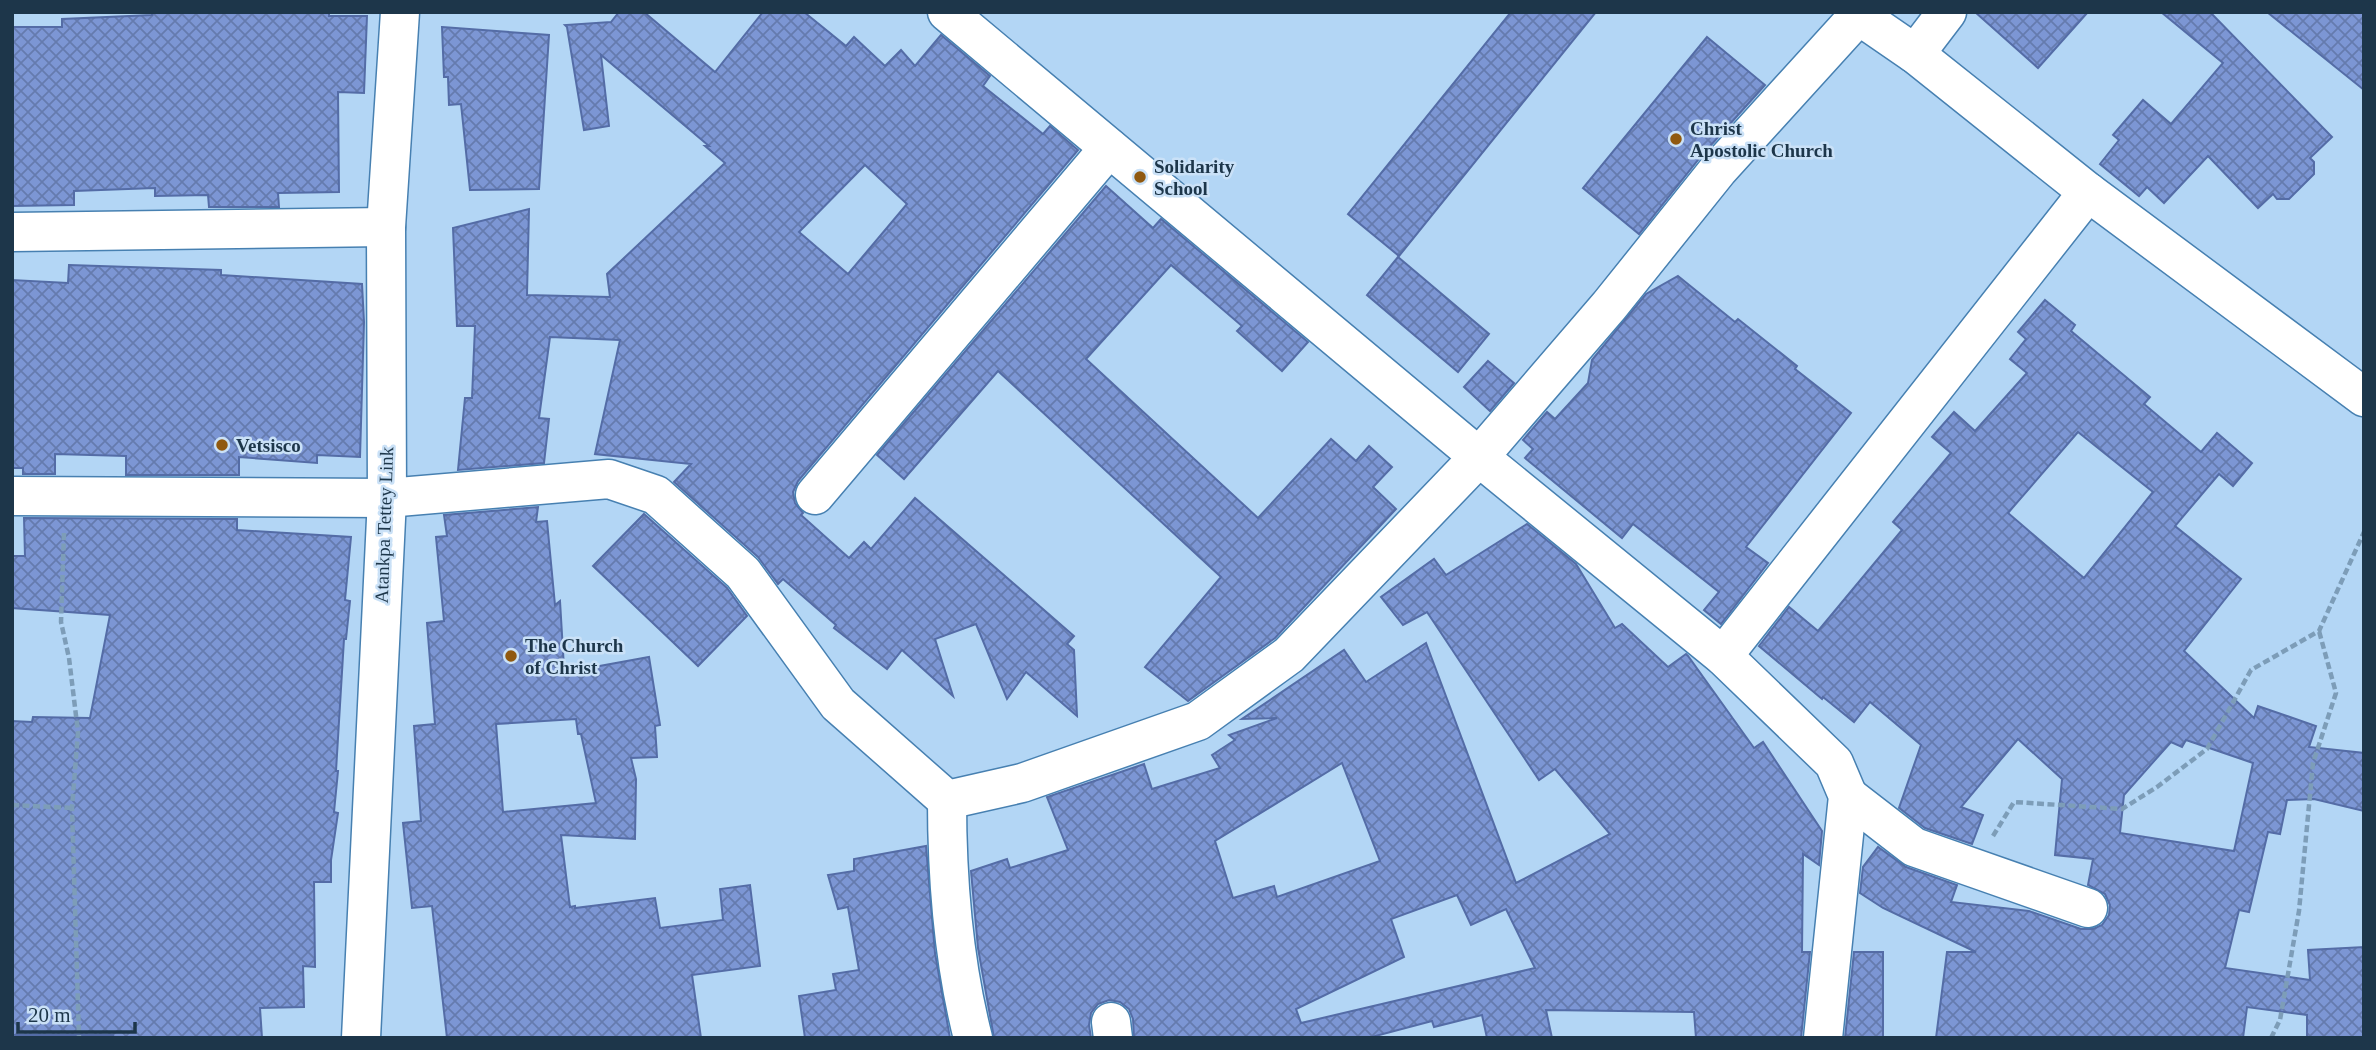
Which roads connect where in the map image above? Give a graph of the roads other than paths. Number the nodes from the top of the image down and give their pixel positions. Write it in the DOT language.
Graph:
graph roads {
  1 [pos="400,12"];
  2 [pos="947,12"];
  3 [pos="1947,12"];
  4 [pos="1856,14"];
  5 [pos="1915,54"];
  6 [pos="1108,148"];
  7 [pos="2088,192"];
  8 [pos="386,227"];
  9 [pos="12,232"];
  10 [pos="2364,397"];
  11 [pos="1479,457"];
  12 [pos="815,495"];
  13 [pos="12,496"];
  14 [pos="387,498"];
  15 [pos="1723,656"];
  16 [pos="1848,796"];
  17 [pos="947,800"];
  18 [pos="2088,908"];
  19 [pos="361,1038"];
  20 [pos="973,1038"];
  21 [pos="1823,1038"];
  1 -- 8 [label="street, Atankpa Tettey Link"];
  2 -- 6 [label="street"];
  3 -- 5 [label="street"];
  4 -- 5 [label="street"];
  4 -- 11 [label="street"];
  5 -- 7 [label="street"];
  6 -- 11 [label="street"];
  6 -- 12 [label="street"];
  7 -- 10 [label="street"];
  7 -- 15 [label="street"];
  8 -- 9 [label="street"];
  8 -- 14 [label="street, Atankpa Tettey Link"];
  11 -- 15 [label="street"];
  11 -- 17 [label="street"];
  13 -- 14 [label="street"];
  14 -- 17 [label="street"];
  14 -- 19 [label="street, Atankpa Tettey Link"];
  15 -- 16 [label="street"];
  16 -- 18 [label="street"];
  16 -- 21 [label="street"];
  17 -- 20 [label="street"];
}
